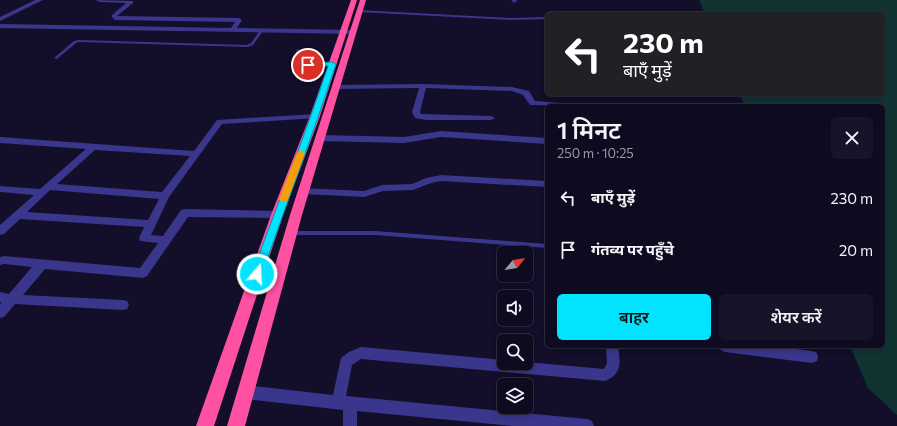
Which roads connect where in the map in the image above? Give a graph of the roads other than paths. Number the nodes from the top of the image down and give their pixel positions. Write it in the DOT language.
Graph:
graph roads {
  1 [pos="40,0"];
  2 [pos="99,0"];
  3 [pos="354,0"];
  4 [pos="361,6"];
  5 [pos="545,18"];
  6 [pos="0,19"];
  7 [pos="0,26"];
  8 [pos="232,31"];
  9 [pos="261,31"];
  10 [pos="348,32"];
  11 [pos="298,50"];
  12 [pos="56,58"];
  13 [pos="332,64"];
  14 [pos="423,86"];
  15 [pos="335,87"];
  16 [pos="546,104"];
  17 [pos="315,116"];
  18 [pos="491,118"];
  19 [pos="321,138"];
  20 [pos="0,140"];
  21 [pos="545,141"];
  22 [pos="93,147"];
  23 [pos="196,154"];
  24 [pos="545,184"];
  25 [pos="0,189"];
  26 [pos="45,190"];
  27 [pos="303,191"];
  28 [pos="165,196"];
  29 [pos="17,215"];
  30 [pos="277,215"];
  31 [pos="151,224"];
  32 [pos="0,231"];
  33 [pos="291,233"];
  34 [pos="166,240"];
  35 [pos="545,246"];
  36 [pos="0,261"];
  37 [pos="42,264"];
  38 [pos="0,296"];
  39 [pos="12,299"];
  40 [pos="122,304"];
  41 [pos="0,313"];
  42 [pos="612,348"];
  43 [pos="742,348"];
  44 [pos="812,356"];
  45 [pos="246,392"];
  46 [pos="344,404"];
  47 [pos="205,426"];
  48 [pos="236,426"];
  49 [pos="350,426"];
  50 [pos="587,426"];
  1 -- 6 [label="street"];
  2 -- 8 [label="street"];
  3 -- 10 [label="highway"];
  4 -- 5 [label="lane"];
  4 -- 10 [label="highway"];
  7 -- 8 [label="street"];
  8 -- 9 [label="street"];
  9 -- 10 [label="street"];
  9 -- 12 [label="lane"];
  10 -- 13 [label="highway"];
  10 -- 15 [label="highway"];
  11 -- 13 [label="lane"];
  13 -- 17 [label="highway"];
  14 -- 15 [label="street"];
  14 -- 16 [label="street"];
  14 -- 18 [label="street"];
  15 -- 19 [label="highway"];
  17 -- 23 [label="street"];
  17 -- 30 [label="highway"];
  19 -- 21 [label="street"];
  19 -- 27 [label="highway"];
  20 -- 22 [label="street"];
  22 -- 23 [label="street"];
  22 -- 26 [label="street"];
  23 -- 28 [label="street"];
  24 -- 27 [label="street"];
  25 -- 26 [label="street"];
  26 -- 28 [label="street"];
  26 -- 29 [label="street"];
  27 -- 33 [label="highway"];
  28 -- 31 [label="street"];
  29 -- 31 [label="street"];
  29 -- 32 [label="street"];
  30 -- 34 [label="street"];
  30 -- 47 [label="highway"];
  31 -- 34 [label="street"];
  33 -- 35 [label="lane"];
  33 -- 45 [label="highway"];
  34 -- 37 [label="street"];
  36 -- 37 [label="street"];
  37 -- 39 [label="street"];
  38 -- 39 [label="street"];
  39 -- 40 [label="street"];
  39 -- 41 [label="street"];
  42 -- 46 [label="street"];
  43 -- 44 [label="street"];
  45 -- 46 [label="street"];
  45 -- 48 [label="highway"];
  46 -- 49 [label="street"];
  46 -- 50 [label="street"];
}
